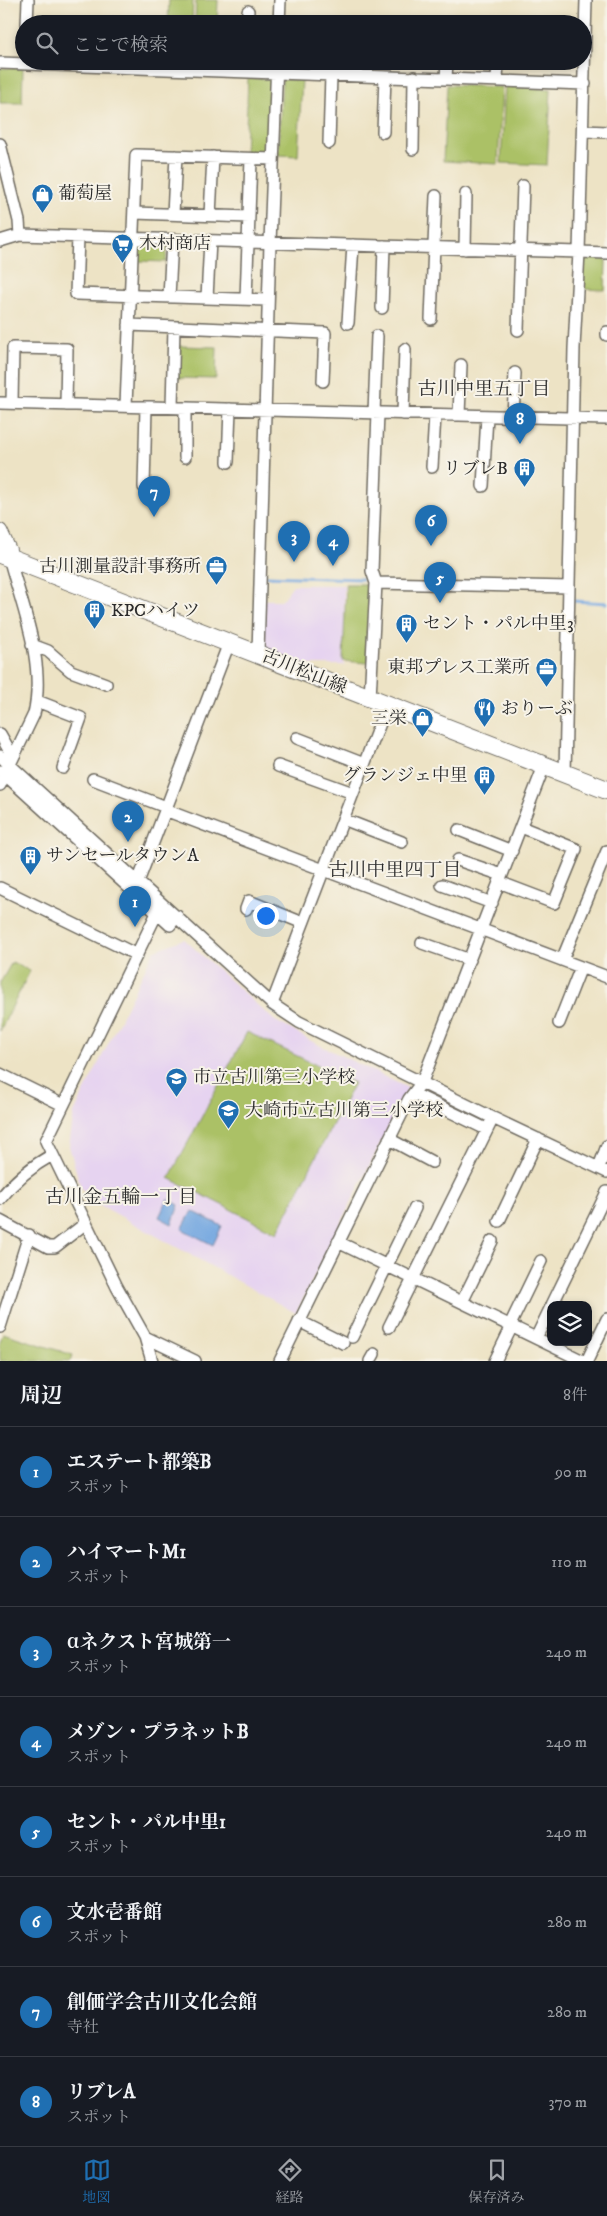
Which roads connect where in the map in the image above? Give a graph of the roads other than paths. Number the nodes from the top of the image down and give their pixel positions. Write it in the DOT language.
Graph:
graph roads {
  1 [pos="28,0"];
  2 [pos="280,0"];
  3 [pos="586,0"];
  4 [pos="248,11"];
  5 [pos="27,15"];
  6 [pos="248,15"];
  7 [pos="279,15"];
  8 [pos="586,15"];
  9 [pos="15,62"];
  10 [pos="0,63"];
  11 [pos="277,70"];
  12 [pos="297,70"];
  13 [pos="446,70"];
  14 [pos="498,70"];
  15 [pos="585,70"];
  16 [pos="331,75"];
  17 [pos="385,76"];
  18 [pos="414,78"];
  19 [pos="446,79"];
  20 [pos="497,80"];
  21 [pos="585,84"];
  22 [pos="584,131"];
  23 [pos="383,132"];
  24 [pos="607,132"];
  25 [pos="329,143"];
  26 [pos="0,144"];
  27 [pos="413,149"];
  28 [pos="176,156"];
  29 [pos="213,157"];
  30 [pos="251,159"];
  31 [pos="273,159"];
  32 [pos="523,186"];
  33 [pos="466,194"];
  34 [pos="436,196"];
  35 [pos="134,213"];
  36 [pos="173,214"];
  37 [pos="210,215"];
  38 [pos="249,217"];
  39 [pos="20,235"];
  40 [pos="78,237"];
  41 [pos="133,239"];
  42 [pos="172,240"];
  43 [pos="0,241"];
  44 [pos="210,241"];
  45 [pos="248,242"];
  46 [pos="270,243"];
  47 [pos="353,245"];
  48 [pos="384,246"];
  49 [pos="434,248"];
  50 [pos="465,249"];
  51 [pos="521,250"];
  52 [pos="579,252"];
  53 [pos="607,253"];
  54 [pos="130,296"];
  55 [pos="169,297"];
  56 [pos="207,298"];
  57 [pos="246,299"];
  58 [pos="268,300"];
  59 [pos="382,308"];
  60 [pos="431,319"];
  61 [pos="348,323"];
  62 [pos="129,325"];
  63 [pos="174,327"];
  64 [pos="267,330"];
  65 [pos="518,330"];
  66 [pos="377,336"];
  67 [pos="405,349"];
  68 [pos="460,365"];
  69 [pos="515,373"];
  70 [pos="323,381"];
  71 [pos="0,403"];
  72 [pos="12,403"];
  73 [pos="66,405"];
  74 [pos="126,406"];
  75 [pos="146,407"];
  76 [pos="172,408"];
  77 [pos="185,408"];
  78 [pos="230,409"];
  79 [pos="266,410"];
  80 [pos="376,413"];
  81 [pos="403,414"];
  82 [pos="434,415"];
  83 [pos="458,415"];
  84 [pos="487,416"];
  85 [pos="514,417"];
  86 [pos="573,418"];
  87 [pos="607,420"];
  88 [pos="185,457"];
  89 [pos="228,462"];
  90 [pos="432,467"];
  91 [pos="483,486"];
  92 [pos="144,487"];
  93 [pos="0,531"];
  94 [pos="4,556"];
  95 [pos="376,583"];
  96 [pos="569,587"];
  97 [pos="230,643"];
  98 [pos="32,645"];
  99 [pos="258,653"];
  100 [pos="106,684"];
  101 [pos="370,698"];
  102 [pos="37,701"];
  103 [pos="387,705"];
  104 [pos="0,734"];
  105 [pos="297,738"];
  106 [pos="0,756"];
  107 [pos="364,764"];
  108 [pos="278,766"];
  109 [pos="544,766"];
  110 [pos="63,768"];
  111 [pos="7,770"];
  112 [pos="565,774"];
  113 [pos="93,779"];
  114 [pos="607,790"];
  115 [pos="353,793"];
  116 [pos="166,809"];
  117 [pos="343,819"];
  118 [pos="521,826"];
  119 [pos="459,830"];
  120 [pos="402,842"];
  121 [pos="512,850"];
  122 [pos="607,851"];
  123 [pos="458,860"];
  124 [pos="324,869"];
  125 [pos="501,879"];
  126 [pos="138,882"];
  127 [pos="442,885"];
  128 [pos="0,888"];
  129 [pos="492,902"];
  130 [pos="246,909"];
  131 [pos="157,913"];
  132 [pos="175,919"];
  133 [pos="303,923"];
  134 [pos="482,929"];
  135 [pos="422,943"];
  136 [pos="137,955"];
  137 [pos="470,960"];
  138 [pos="562,960"];
  139 [pos="581,967"];
  140 [pos="607,977"];
  141 [pos="272,1004"];
  142 [pos="559,1023"];
  143 [pos="0,1074"];
  144 [pos="419,1088"];
  145 [pos="63,1105"];
  146 [pos="489,1124"];
  147 [pos="389,1139"];
  148 [pos="536,1142"];
  149 [pos="607,1146"];
  150 [pos="52,1155"];
  151 [pos="432,1162"];
  152 [pos="603,1169"];
  153 [pos="607,1192"];
  154 [pos="0,1200"];
  155 [pos="415,1208"];
  156 [pos="0,1221"];
  157 [pos="499,1221"];
  158 [pos="86,1223"];
  159 [pos="29,1235"];
  160 [pos="338,1242"];
  161 [pos="492,1242"];
  162 [pos="540,1261"];
  163 [pos="386,1266"];
  164 [pos="413,1278"];
  165 [pos="553,1301"];
  166 [pos="462,1302"];
  167 [pos="547,1315"];
  168 [pos="607,1319"];
  169 [pos="299,1321"];
  170 [pos="511,1326"];
  171 [pos="389,1327"];
  172 [pos="0,1328"];
  173 [pos="145,1337"];
  174 [pos="536,1338"];
  175 [pos="558,1356"];
  176 [pos="152,1361"];
  177 [pos="195,1361"];
  178 [pos="280,1361"];
  179 [pos="495,1361"];
  180 [pos="583,1361"];
  181 [pos="587,1361"];
  1 -- 5 [label="street"];
  2 -- 7 [label="street"];
  3 -- 8 [label="street"];
  4 -- 6 [label="street"];
  9 -- 10 [label="street"];
  11 -- 31 [label="street"];
  12 -- 16 [label="street"];
  13 -- 19 [label="street"];
  14 -- 20 [label="street"];
  15 -- 21 [label="street"];
  16 -- 17 [label="street"];
  16 -- 25 [label="street"];
  17 -- 18 [label="street"];
  17 -- 23 [label="street"];
  18 -- 19 [label="street"];
  18 -- 27 [label="street"];
  19 -- 20 [label="street"];
  20 -- 21 [label="street"];
  21 -- 22 [label="street"];
  22 -- 24 [label="street"];
  22 -- 52 [label="street"];
  26 -- 39 [label="street"];
  28 -- 29 [label="street"];
  28 -- 35 [label="street"];
  28 -- 36 [label="street"];
  29 -- 30 [label="street"];
  29 -- 37 [label="street"];
  30 -- 31 [label="street"];
  30 -- 38 [label="street"];
  31 -- 46 [label="street"];
  32 -- 51 [label="street"];
  33 -- 50 [label="street"];
  34 -- 49 [label="street"];
  35 -- 36 [label="street"];
  35 -- 41 [label="street"];
  36 -- 37 [label="street"];
  37 -- 38 [label="street"];
  38 -- 45 [label="street"];
  39 -- 40 [label="street"];
  39 -- 43 [label="street"];
  40 -- 41 [label="street"];
  40 -- 54 [label="street"];
  41 -- 42 [label="street"];
  41 -- 54 [label="street"];
  42 -- 44 [label="street"];
  42 -- 55 [label="street"];
  44 -- 45 [label="street"];
  44 -- 56 [label="street"];
  45 -- 46 [label="street"];
  45 -- 57 [label="street"];
  46 -- 47 [label="street"];
  46 -- 58 [label="street"];
  47 -- 48 [label="street"];
  47 -- 61 [label="street"];
  48 -- 49 [label="street"];
  48 -- 59 [label="street"];
  49 -- 50 [label="street"];
  49 -- 60 [label="street"];
  50 -- 51 [label="street"];
  51 -- 52 [label="street"];
  51 -- 65 [label="street"];
  52 -- 53 [label="street"];
  52 -- 86 [label="street"];
  54 -- 55 [label="street"];
  54 -- 62 [label="street"];
  55 -- 56 [label="street"];
  56 -- 57 [label="street"];
  57 -- 58 [label="street"];
  58 -- 64 [label="street"];
  62 -- 63 [label="street"];
  62 -- 74 [label="street"];
  63 -- 64 [label="street"];
  63 -- 76 [label="street"];
  64 -- 70 [label="street"];
  64 -- 79 [label="street"];
  66 -- 80 [label="street"];
  67 -- 81 [label="street"];
  68 -- 83 [label="street"];
  69 -- 85 [label="street"];
  71 -- 72 [label="street"];
  72 -- 73 [label="street"];
  72 -- 73 [label="street"];
  73 -- 74 [label="street"];
  74 -- 75 [label="street"];
  75 -- 76 [label="street"];
  75 -- 92 [label="street"];
  76 -- 77 [label="street"];
  77 -- 78 [label="street"];
  77 -- 88 [label="street"];
  78 -- 79 [label="street"];
  78 -- 89 [label="street"];
  79 -- 80 [label="street"];
  79 -- 99 [label="street"];
  80 -- 81 [label="street"];
  80 -- 95 [label="street"];
  81 -- 82 [label="street"];
  82 -- 83 [label="street"];
  82 -- 90 [label="street"];
  83 -- 84 [label="street"];
  84 -- 85 [label="street"];
  84 -- 91 [label="street"];
  85 -- 86 [label="street"];
  86 -- 87 [label="street"];
  86 -- 96 [label="street"];
  93 -- 94 [label="street"];
  94 -- 97 [label="main road, 古川松山線"];
  94 -- 98 [label="street"];
  95 -- 96 [label="street"];
  95 -- 101 [label="street"];
  96 -- 112 [label="street"];
  97 -- 99 [label="main road, 古川松山線"];
  97 -- 116 [label="street"];
  98 -- 100 [label="street"];
  98 -- 102 [label="street"];
  99 -- 101 [label="main road, 古川松山線"];
  101 -- 103 [label="main road, 古川松山線"];
  102 -- 110 [label="street"];
  102 -- 111 [label="street"];
  103 -- 107 [label="street"];
  103 -- 109 [label="main road, 古川松山線"];
  104 -- 111 [label="street"];
  105 -- 107 [label="street"];
  106 -- 111 [label="street"];
  107 -- 115 [label="street"];
  108 -- 115 [label="street"];
  109 -- 112 [label="main road, 古川松山線"];
  109 -- 118 [label="street"];
  111 -- 126 [label="street"];
  111 -- 131 [label="street"];
  112 -- 114 [label="main road, 古川松山線"];
  113 -- 116 [label="street"];
  115 -- 117 [label="street"];
  116 -- 124 [label="street"];
  116 -- 126 [label="street"];
  117 -- 120 [label="street"];
  117 -- 124 [label="street"];
  118 -- 121 [label="street"];
  118 -- 125 [label="street"];
  119 -- 121 [label="street"];
  121 -- 125 [label="street"];
  122 -- 138 [label="street"];
  123 -- 125 [label="street"];
  124 -- 133 [label="street"];
  124 -- 134 [label="street"];
  125 -- 129 [label="street"];
  126 -- 132 [label="street"];
  127 -- 129 [label="street"];
  128 -- 136 [label="street"];
  129 -- 134 [label="street"];
  130 -- 133 [label="street"];
  131 -- 132 [label="street"];
  131 -- 136 [label="street"];
  132 -- 141 [label="street"];
  133 -- 141 [label="street"];
  134 -- 137 [label="street"];
  134 -- 138 [label="street"];
  135 -- 137 [label="street"];
  136 -- 145 [label="street"];
  137 -- 144 [label="street"];
  138 -- 139 [label="street"];
  139 -- 140 [label="street"];
  139 -- 142 [label="street"];
  141 -- 144 [label="street"];
  143 -- 145 [label="street"];
  144 -- 146 [label="street"];
  144 -- 147 [label="street"];
  145 -- 150 [label="street"];
  146 -- 148 [label="street"];
  146 -- 164 [label="street"];
  147 -- 151 [label="street"];
  147 -- 160 [label="street"];
  148 -- 152 [label="street"];
  148 -- 157 [label="street"];
  149 -- 152 [label="street"];
  150 -- 154 [label="street"];
  150 -- 158 [label="street"];
  153 -- 165 [label="street"];
  155 -- 163 [label="street"];
  156 -- 159 [label="street"];
  158 -- 159 [label="street"];
  158 -- 173 [label="street"];
  159 -- 172 [label="street"];
  160 -- 163 [label="street"];
  160 -- 169 [label="street"];
  161 -- 166 [label="street"];
  162 -- 170 [label="street"];
  163 -- 164 [label="street"];
  163 -- 169 [label="street"];
  164 -- 166 [label="street"];
  164 -- 171 [label="street"];
  166 -- 170 [label="street"];
  167 -- 174 [label="street"];
  168 -- 181 [label="street"];
  169 -- 178 [label="street"];
  170 -- 174 [label="street"];
  170 -- 179 [label="street"];
  173 -- 176 [label="street"];
  173 -- 177 [label="street"];
  174 -- 175 [label="street"];
  175 -- 180 [label="street"];
}
